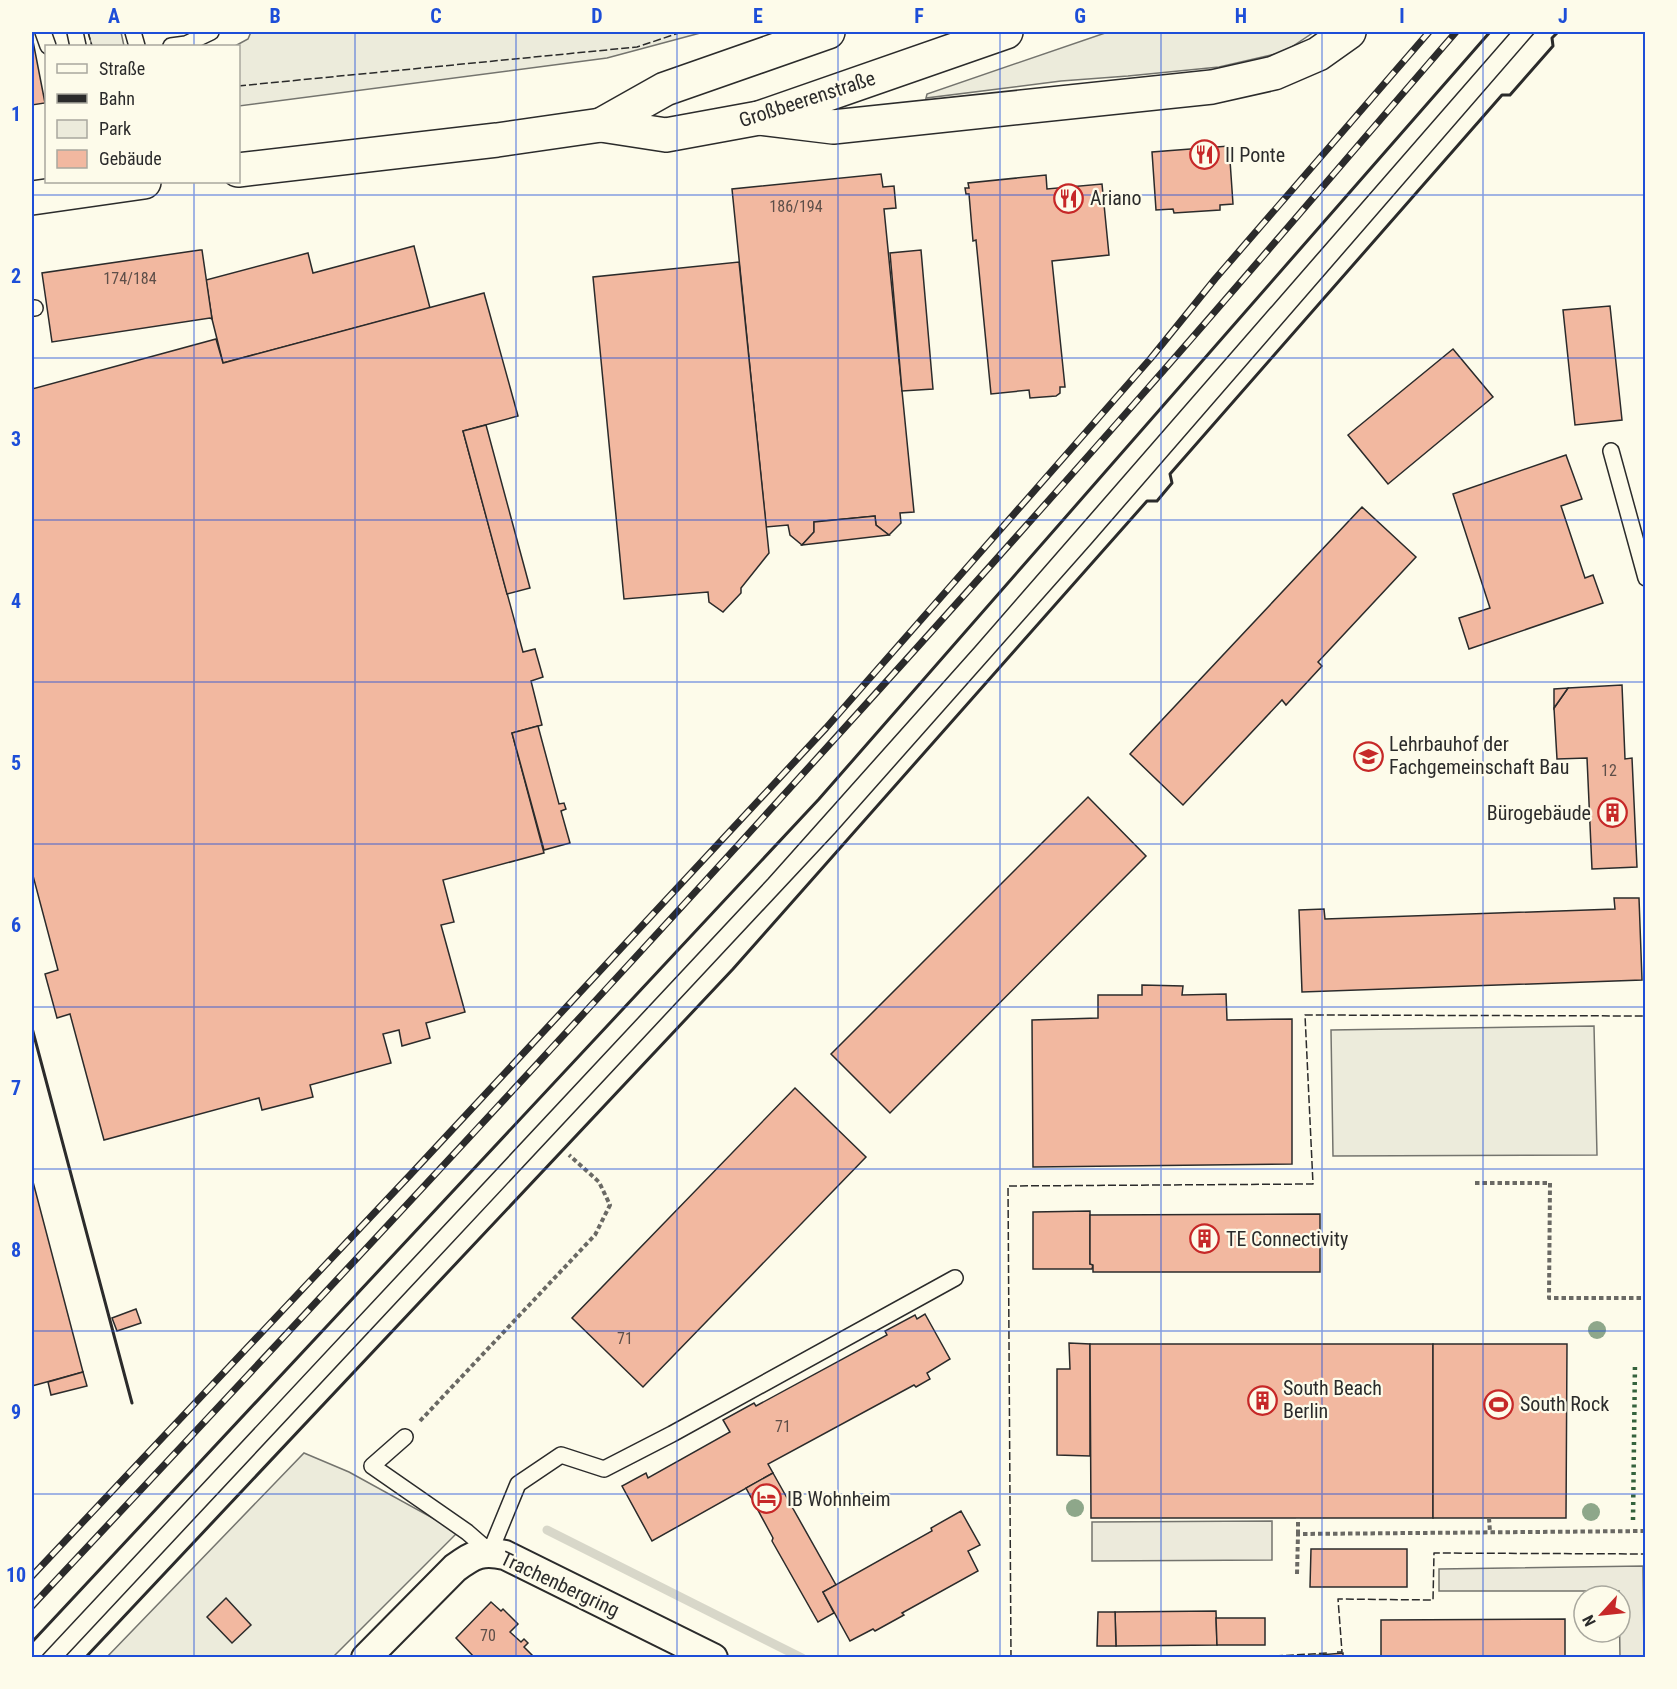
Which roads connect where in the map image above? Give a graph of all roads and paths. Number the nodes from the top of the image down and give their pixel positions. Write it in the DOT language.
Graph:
graph roads {
  1 [pos="211,32"];
  2 [pos="828,32"];
  3 [pos="1006,32"];
  4 [pos="1349,32"];
  5 [pos="178,45"];
  6 [pos="759,118"];
  7 [pos="602,125"];
  8 [pos="240,170"];
  9 [pos="127,183"];
  10 [pos="92,185"];
  11 [pos="32,198"];
  12 [pos="1611,451"];
  13 [pos="1646,578"];
  14 [pos="569,1155"];
  15 [pos="1475,1183"];
  16 [pos="955,1278"];
  17 [pos="1646,1299"];
  18 [pos="405,1437"];
  19 [pos="1298,1518"];
  20 [pos="1489,1518"];
  21 [pos="1646,1531"];
  22 [pos="1490,1532"];
  23 [pos="1298,1534"];
  24 [pos="490,1552"];
  25 [pos="1297,1574"];
  26 [pos="366,1658"];
  27 [pos="713,1658"];
  1 -- 5 [label="lane"];
  2 -- 7 [label="main road, Großbeerenstraße"];
  3 -- 6 [label="main road, Großbeerenstraße"];
  4 -- 6 [label="main road"];
  6 -- 7 [label="main road, Großbeerenstraße"];
  7 -- 8 [label="main road, Großbeerenstraße"];
  9 -- 10 [label="main road"];
  10 -- 11 [label="main road"];
  12 -- 13 [label="lane"];
  14 -- 18 [label="path"];
  15 -- 17 [label="path"];
  16 -- 24 [label="lane"];
  18 -- 24 [label="lane"];
  19 -- 23 [label="path"];
  20 -- 22 [label="path"];
  21 -- 22 [label="path"];
  22 -- 23 [label="path"];
  23 -- 25 [label="path"];
  24 -- 26 [label="street, Trachenbergring"];
  24 -- 27 [label="street, Trachenbergring"];
}
